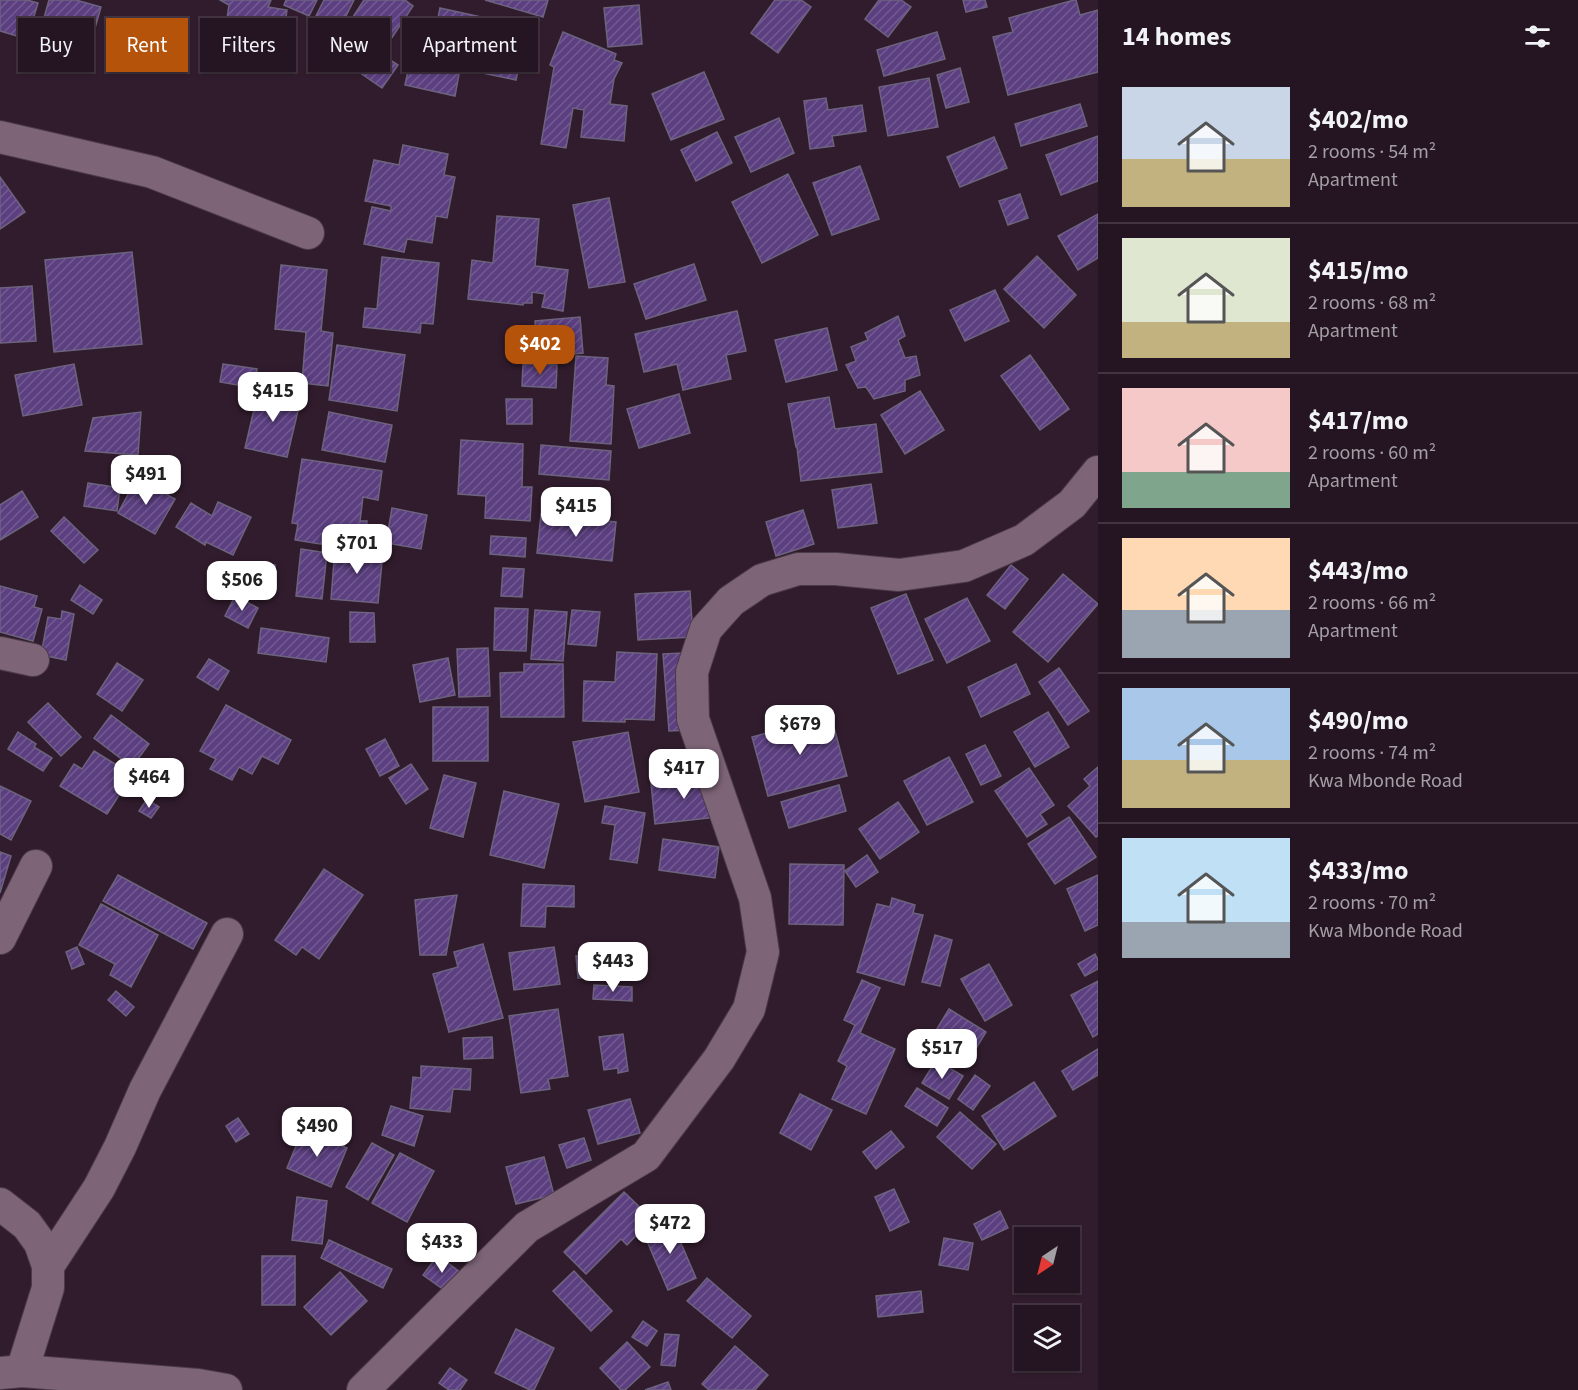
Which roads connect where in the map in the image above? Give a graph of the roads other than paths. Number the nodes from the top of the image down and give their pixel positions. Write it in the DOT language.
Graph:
graph roads {
  1 [pos="0,137"];
  2 [pos="308,233"];
  3 [pos="1098,472"];
  4 [pos="0,652"];
  5 [pos="33,660"];
  6 [pos="36,866"];
  7 [pos="227,934"];
  8 [pos="0,938"];
  9 [pos="0,1204"];
  10 [pos="48,1266"];
  11 [pos="11,1372"];
  12 [pos="226,1390"];
  13 [pos="363,1390"];
  1 -- 2 [label="street"];
  3 -- 13 [label="street"];
  4 -- 5 [label="street"];
  6 -- 8 [label="street"];
  7 -- 10 [label="street"];
  9 -- 10 [label="street"];
  10 -- 11 [label="street"];
  11 -- 12 [label="street"];
}
